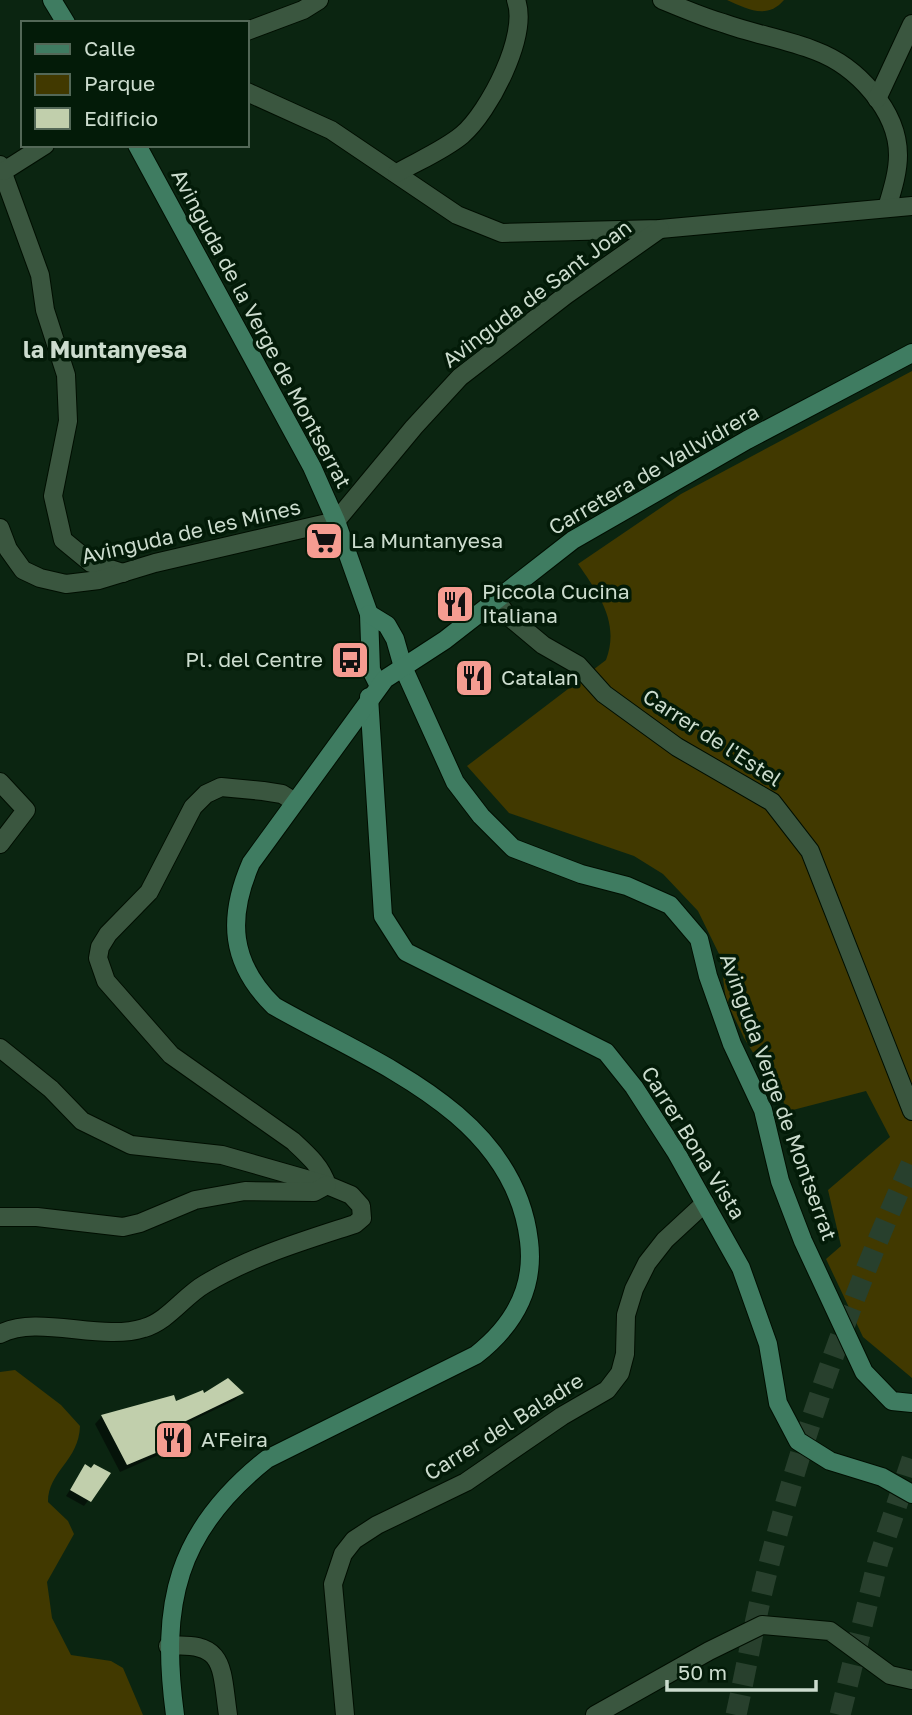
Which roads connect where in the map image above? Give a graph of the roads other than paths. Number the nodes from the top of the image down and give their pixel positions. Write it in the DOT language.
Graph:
graph roads {
  1 [pos="52,0"];
  2 [pos="319,0"];
  3 [pos="516,0"];
  4 [pos="662,0"];
  5 [pos="65,21"];
  6 [pos="912,24"];
  7 [pos="248,31"];
  8 [pos="248,92"];
  9 [pos="877,99"];
  10 [pos="41,147"];
  11 [pos="138,147"];
  12 [pos="2,168"];
  13 [pos="397,173"];
  14 [pos="912,206"];
  15 [pos="887,208"];
  16 [pos="660,229"];
  17 [pos="912,353"];
  18 [pos="336,521"];
  19 [pos="0,528"];
  20 [pos="123,573"];
  21 [pos="496,600"];
  22 [pos="369,614"];
  23 [pos="403,667"];
  24 [pos="373,690"];
  25 [pos="0,782"];
  26 [pos="295,802"];
  27 [pos="0,844"];
  28 [pos="0,1048"];
  29 [pos="912,1111"];
  30 [pos="327,1185"];
  31 [pos="705,1203"];
  32 [pos="0,1217"];
  33 [pos="0,1334"];
  34 [pos="912,1403"];
  35 [pos="912,1494"];
  36 [pos="168,1646"];
  37 [pos="912,1680"];
  38 [pos="175,1715"];
  39 [pos="228,1715"];
  40 [pos="345,1715"];
  41 [pos="595,1715"];
  1 -- 5 [label="street"];
  2 -- 7 [label="street"];
  3 -- 13 [label="street"];
  4 -- 9 [label="street"];
  6 -- 9 [label="street"];
  8 -- 13 [label="street"];
  9 -- 15 [label="street"];
  10 -- 12 [label="street"];
  11 -- 18 [label="street, Avinguda de la Verge de Montserrat"];
  12 -- 20 [label="street"];
  13 -- 16 [label="street"];
  14 -- 15 [label="street, Avinguda de Sant Joan"];
  15 -- 16 [label="street, Avinguda de Sant Joan"];
  16 -- 18 [label="street, Avinguda de Sant Joan"];
  17 -- 21 [label="street, Carretera de Vallvidrera"];
  18 -- 20 [label="street, Avinguda de les Mines"];
  18 -- 22 [label="street, Avinguda de la Verge de Montserrat"];
  19 -- 20 [label="street, Avinguda de les Mines"];
  21 -- 23 [label="street, Carretera de Vallvidrera"];
  21 -- 29 [label="street, Carrer de l'Estel"];
  22 -- 23 [label="street, Avinguda Verge de Montserrat"];
  22 -- 24 [label="street, Carrer Bona Vista"];
  23 -- 24 [label="street"];
  23 -- 34 [label="street, Avinguda Verge de Montserrat"];
  24 -- 26 [label="street"];
  24 -- 31 [label="street, Carrer Bona Vista"];
  25 -- 27 [label="street"];
  26 -- 30 [label="street"];
  26 -- 36 [label="street"];
  28 -- 30 [label="street"];
  30 -- 32 [label="street"];
  30 -- 33 [label="street"];
  31 -- 35 [label="street, Carrer Bona Vista"];
  31 -- 40 [label="street, Carrer del Baladre"];
  36 -- 38 [label="street"];
  36 -- 39 [label="street"];
  37 -- 41 [label="street"];
}
